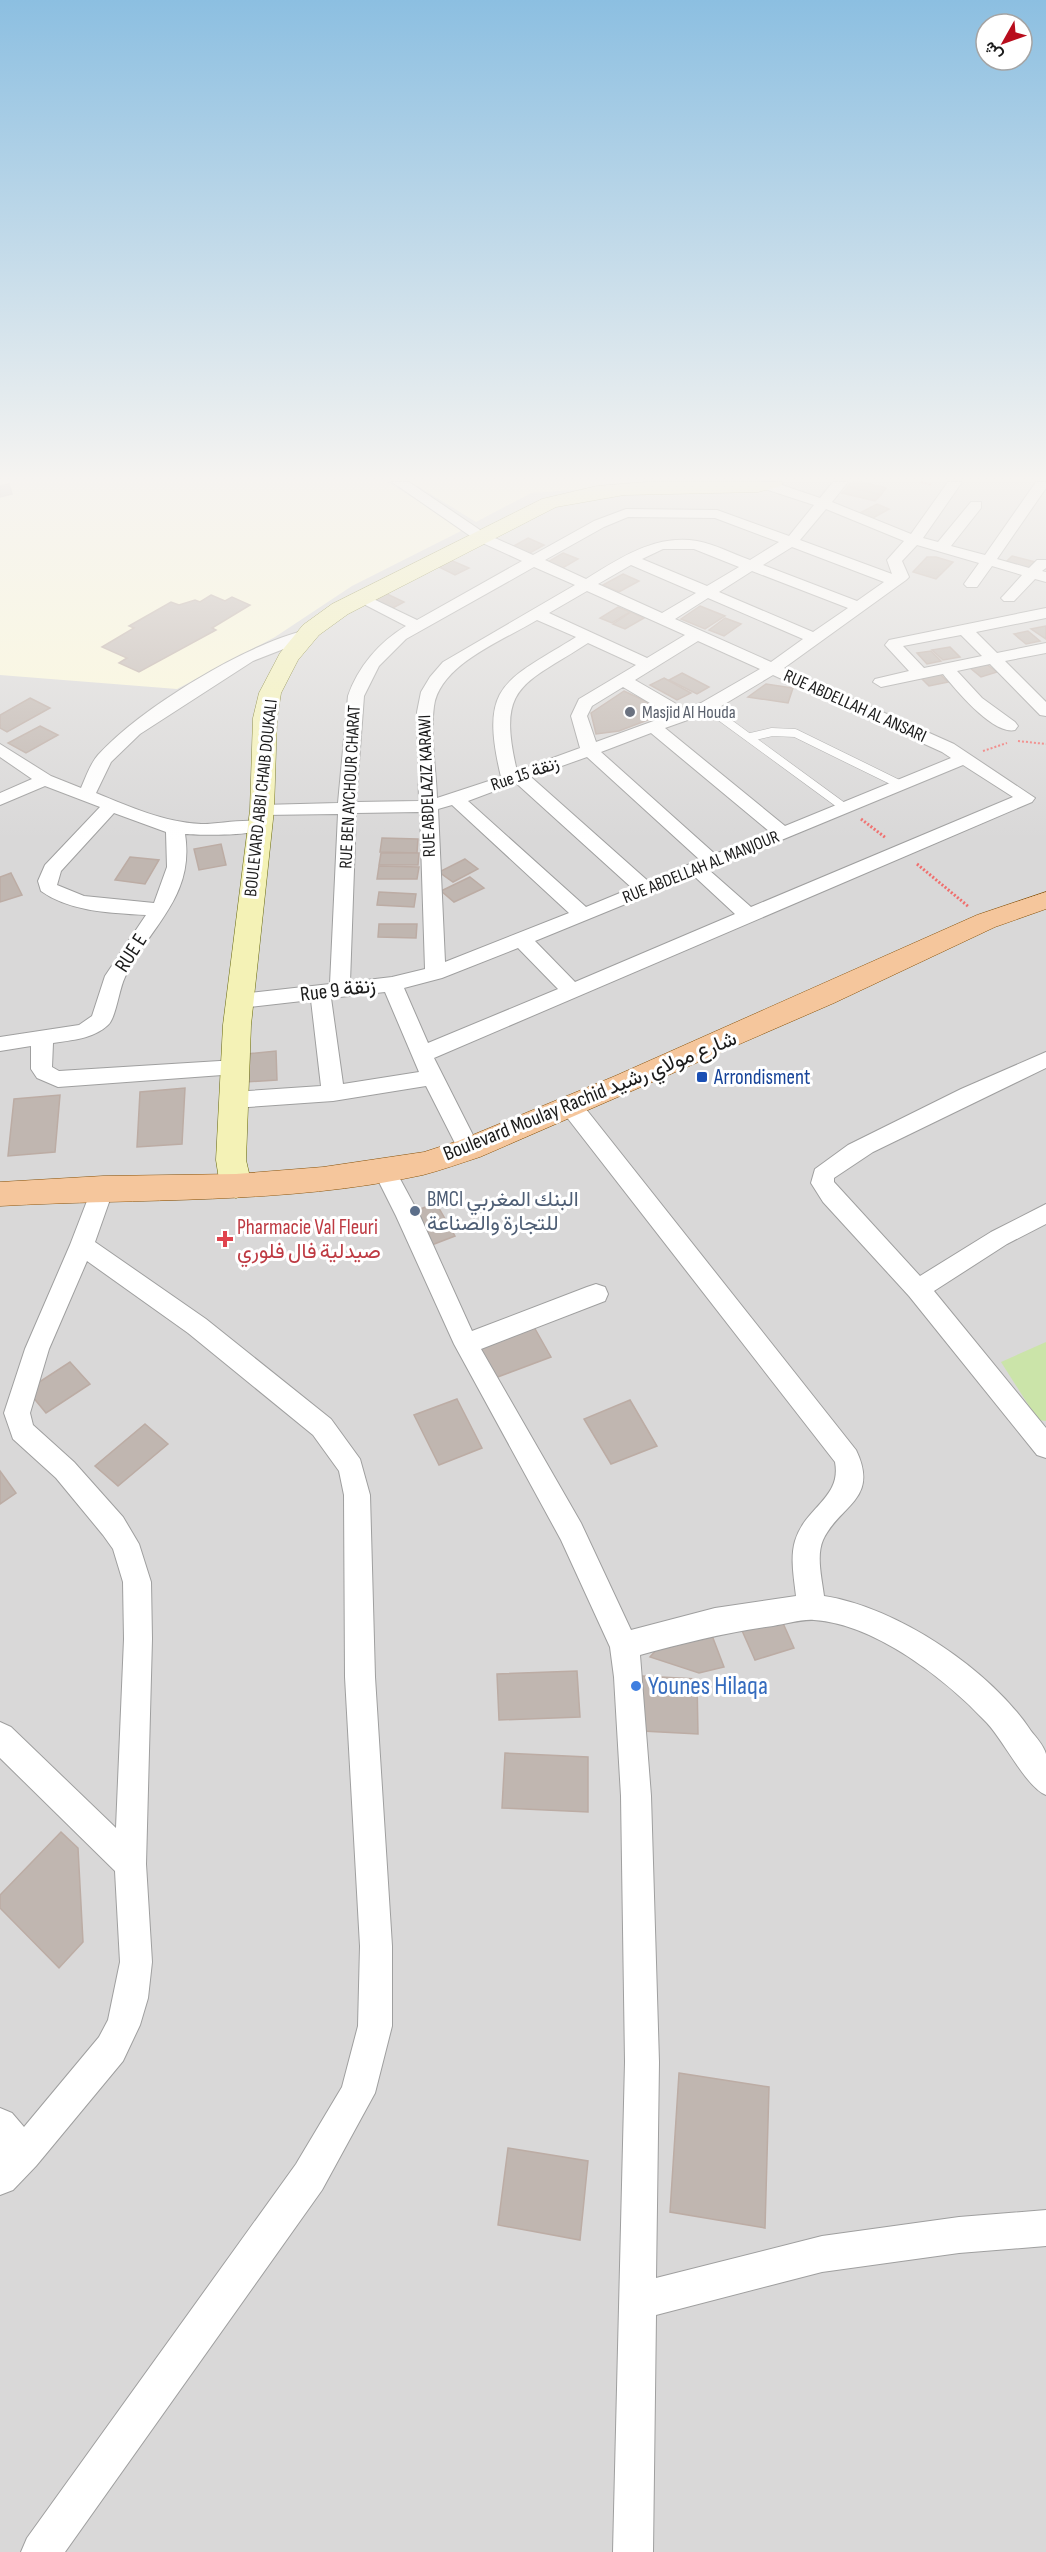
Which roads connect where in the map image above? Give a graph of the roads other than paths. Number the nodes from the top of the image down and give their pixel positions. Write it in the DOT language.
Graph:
graph roads {
  1 [pos="355,601"];
  2 [pos="366,601"];
  3 [pos="462,601"];
  4 [pos="557,601"];
  5 [pos="621,601"];
  6 [pos="694,601"];
  7 [pos="730,601"];
  8 [pos="845,601"];
  9 [pos="868,601"];
  10 [pos="860,607"];
  11 [pos="535,613"];
  12 [pos="1044,615"];
  13 [pos="663,619"];
  14 [pos="417,626"];
  15 [pos="963,628"];
  16 [pos="306,635"];
  17 [pos="697,635"];
  18 [pos="587,636"];
  19 [pos="815,638"];
  20 [pos="1046,648"];
  21 [pos="995,658"];
  22 [pos="648,665"];
  23 [pos="945,667"];
  24 [pos="771,669"];
  25 [pos="920,673"];
  26 [pos="622,679"];
  27 [pos="881,682"];
  28 [pos="707,707"];
  29 [pos="1046,711"];
  30 [pos="684,716"];
  31 [pos="1009,726"];
  32 [pos="655,728"];
  33 [pos="751,737"];
  34 [pos="0,749"];
  35 [pos="590,751"];
  36 [pos="966,758"];
  37 [pos="515,777"];
  38 [pos="45,780"];
  39 [pos="902,785"];
  40 [pos="85,797"];
  41 [pos="0,800"];
  42 [pos="456,800"];
  43 [pos="111,806"];
  44 [pos="428,806"];
  45 [pos="347,808"];
  46 [pos="845,808"];
  47 [pos="261,818"];
  48 [pos="175,829"];
  49 [pos="783,833"];
  50 [pos="705,865"];
  51 [pos="646,890"];
  52 [pos="1046,900"];
  53 [pos="161,909"];
  54 [pos="583,915"];
  55 [pos="748,915"];
  56 [pos="522,940"];
  57 [pos="435,973"];
  58 [pos="392,984"];
  59 [pos="330,990"];
  60 [pos="572,991"];
  61 [pos="240,1001"];
  62 [pos="43,1037"];
  63 [pos="0,1044"];
  64 [pos="423,1054"];
  65 [pos="1046,1059"];
  66 [pos="236,1067"];
  67 [pos="432,1077"];
  68 [pos="333,1093"];
  69 [pos="233,1100"];
  70 [pos="570,1105"];
  71 [pos="468,1149"];
  72 [pos="384,1170"];
  73 [pos="236,1186"];
  74 [pos="103,1188"];
  75 [pos="0,1194"];
  76 [pos="1046,1213"];
  77 [pos="82,1245"];
  78 [pos="918,1289"];
  79 [pos="596,1294"];
  80 [pos="466,1344"];
  81 [pos="1046,1447"];
  82 [pos="812,1606"];
  83 [pos="624,1646"];
  84 [pos="0,1737"];
  85 [pos="1046,1780"];
  86 [pos="130,1864"];
  87 [pos="0,2125"];
  88 [pos="12,2166"];
  89 [pos="1046,2228"];
  90 [pos="639,2301"];
  91 [pos="41,2552"];
  92 [pos="633,2552"];
  1 -- 16 [label="street, BOULEVARD ABBI CHAIB DOUKALI"];
  2 -- 14 [label="street"];
  3 -- 14 [label="street, RUE BEN AYCHOUR CHARAT"];
  4 -- 11 [label="street, RUE ABDELAZIZ KARAWI"];
  5 -- 13 [label="street, RUE ABDELLAH AL ANSARI"];
  6 -- 13 [label="street"];
  7 -- 19 [label="street"];
  8 -- 10 [label="street, RUE ABDELAZIZ KARAWI"];
  9 -- 10 [label="street, Rue 15 زنقة"];
  10 -- 19 [label="street, Rue 15 زنقة"];
  11 -- 18 [label="street"];
  11 -- 44 [label="street, RUE ABDELAZIZ KARAWI"];
  12 -- 15 [label="street"];
  13 -- 17 [label="street, RUE ABDELLAH AL ANSARI"];
  14 -- 45 [label="street, RUE BEN AYCHOUR CHARAT"];
  15 -- 21 [label="street"];
  15 -- 25 [label="street"];
  16 -- 40 [label="street"];
  16 -- 47 [label="street, BOULEVARD ABBI CHAIB DOUKALI"];
  17 -- 22 [label="street"];
  17 -- 24 [label="street, RUE ABDELLAH AL ANSARI"];
  18 -- 22 [label="street"];
  18 -- 37 [label="street"];
  19 -- 24 [label="street, Rue 15 زنقة"];
  20 -- 21 [label="street"];
  21 -- 23 [label="street"];
  21 -- 29 [label="street"];
  22 -- 26 [label="street"];
  23 -- 25 [label="street"];
  23 -- 31 [label="street"];
  24 -- 28 [label="street, Rue 15 زنقة"];
  24 -- 36 [label="street, RUE ABDELLAH AL ANSARI"];
  25 -- 27 [label="street"];
  26 -- 30 [label="street"];
  26 -- 35 [label="street"];
  28 -- 30 [label="street, Rue 15 زنقة"];
  28 -- 33 [label="lane"];
  30 -- 32 [label="street, Rue 15 زنقة"];
  32 -- 35 [label="street, Rue 15 زنقة"];
  32 -- 49 [label="street"];
  33 -- 39 [label="lane"];
  33 -- 46 [label="lane"];
  34 -- 38 [label="street"];
  35 -- 37 [label="street, Rue 15 زنقة"];
  35 -- 50 [label="street"];
  36 -- 39 [label="street, RUE ABDELLAH AL MANJOUR"];
  36 -- 55 [label="street, RUE ABDELLAH AL ANSARI"];
  37 -- 42 [label="street, Rue 15 زنقة"];
  37 -- 51 [label="street"];
  38 -- 40 [label="street"];
  38 -- 41 [label="street"];
  39 -- 46 [label="street, RUE ABDELLAH AL MANJOUR"];
  40 -- 43 [label="street"];
  42 -- 44 [label="street, Rue 15 زنقة"];
  42 -- 54 [label="street"];
  43 -- 48 [label="street"];
  43 -- 53 [label="street"];
  44 -- 45 [label="street, Rue 15 زنقة"];
  44 -- 57 [label="street, RUE ABDELAZIZ KARAWI"];
  45 -- 47 [label="street, Rue 15 زنقة"];
  45 -- 59 [label="street, RUE BEN AYCHOUR CHARAT"];
  46 -- 49 [label="street, RUE ABDELLAH AL MANJOUR"];
  47 -- 48 [label="street, Rue 15 زنقة"];
  47 -- 61 [label="street, BOULEVARD ABBI CHAIB DOUKALI"];
  48 -- 53 [label="street, RUE E"];
  49 -- 50 [label="street, RUE ABDELLAH AL MANJOUR"];
  50 -- 51 [label="street, RUE ABDELLAH AL MANJOUR"];
  50 -- 55 [label="street"];
  51 -- 54 [label="street, RUE ABDELLAH AL MANJOUR"];
  52 -- 70 [label="main road, Boulevard Moulay Rachid شارع مولاي رشيد"];
  53 -- 62 [label="street, RUE E"];
  54 -- 56 [label="street, RUE ABDELLAH AL MANJOUR"];
  55 -- 60 [label="street"];
  56 -- 57 [label="street, RUE ABDELLAH AL MANJOUR"];
  56 -- 60 [label="street"];
  57 -- 58 [label="street, Rue 9 زنقة"];
  58 -- 59 [label="street, Rue 9 زنقة"];
  58 -- 64 [label="street"];
  59 -- 61 [label="street, Rue 9 زنقة"];
  59 -- 68 [label="street, RUE BEN AYCHOUR CHARAT"];
  60 -- 64 [label="street"];
  61 -- 66 [label="street, BOULEVARD ABBI CHAIB DOUKALI"];
  62 -- 63 [label="street"];
  62 -- 66 [label="street"];
  64 -- 67 [label="street"];
  65 -- 78 [label="street"];
  66 -- 69 [label="street, BOULEVARD ABBI CHAIB DOUKALI"];
  67 -- 68 [label="street"];
  67 -- 71 [label="street"];
  68 -- 69 [label="street"];
  69 -- 73 [label="street, BOULEVARD ABBI CHAIB DOUKALI"];
  70 -- 71 [label="main road, Boulevard Moulay Rachid شارع مولاي رشيد"];
  70 -- 82 [label="street"];
  71 -- 72 [label="main road, Boulevard Moulay Rachid شارع مولاي رشيد"];
  72 -- 73 [label="main road, Boulevard Moulay Rachid شارع مولاي رشيد"];
  72 -- 80 [label="street"];
  73 -- 74 [label="main road, Boulevard Moulay Rachid شارع مولاي رشيد"];
  74 -- 75 [label="main road, Boulevard Moulay Rachid شارع مولاي رشيد"];
  74 -- 77 [label="street"];
  76 -- 78 [label="street"];
  77 -- 86 [label="street"];
  77 -- 91 [label="street"];
  78 -- 81 [label="street"];
  79 -- 80 [label="street"];
  80 -- 83 [label="street"];
  82 -- 83 [label="street"];
  82 -- 85 [label="street"];
  83 -- 90 [label="street"];
  84 -- 86 [label="street"];
  86 -- 88 [label="street"];
  87 -- 88 [label="street"];
  89 -- 90 [label="street"];
  90 -- 92 [label="street"];
}
